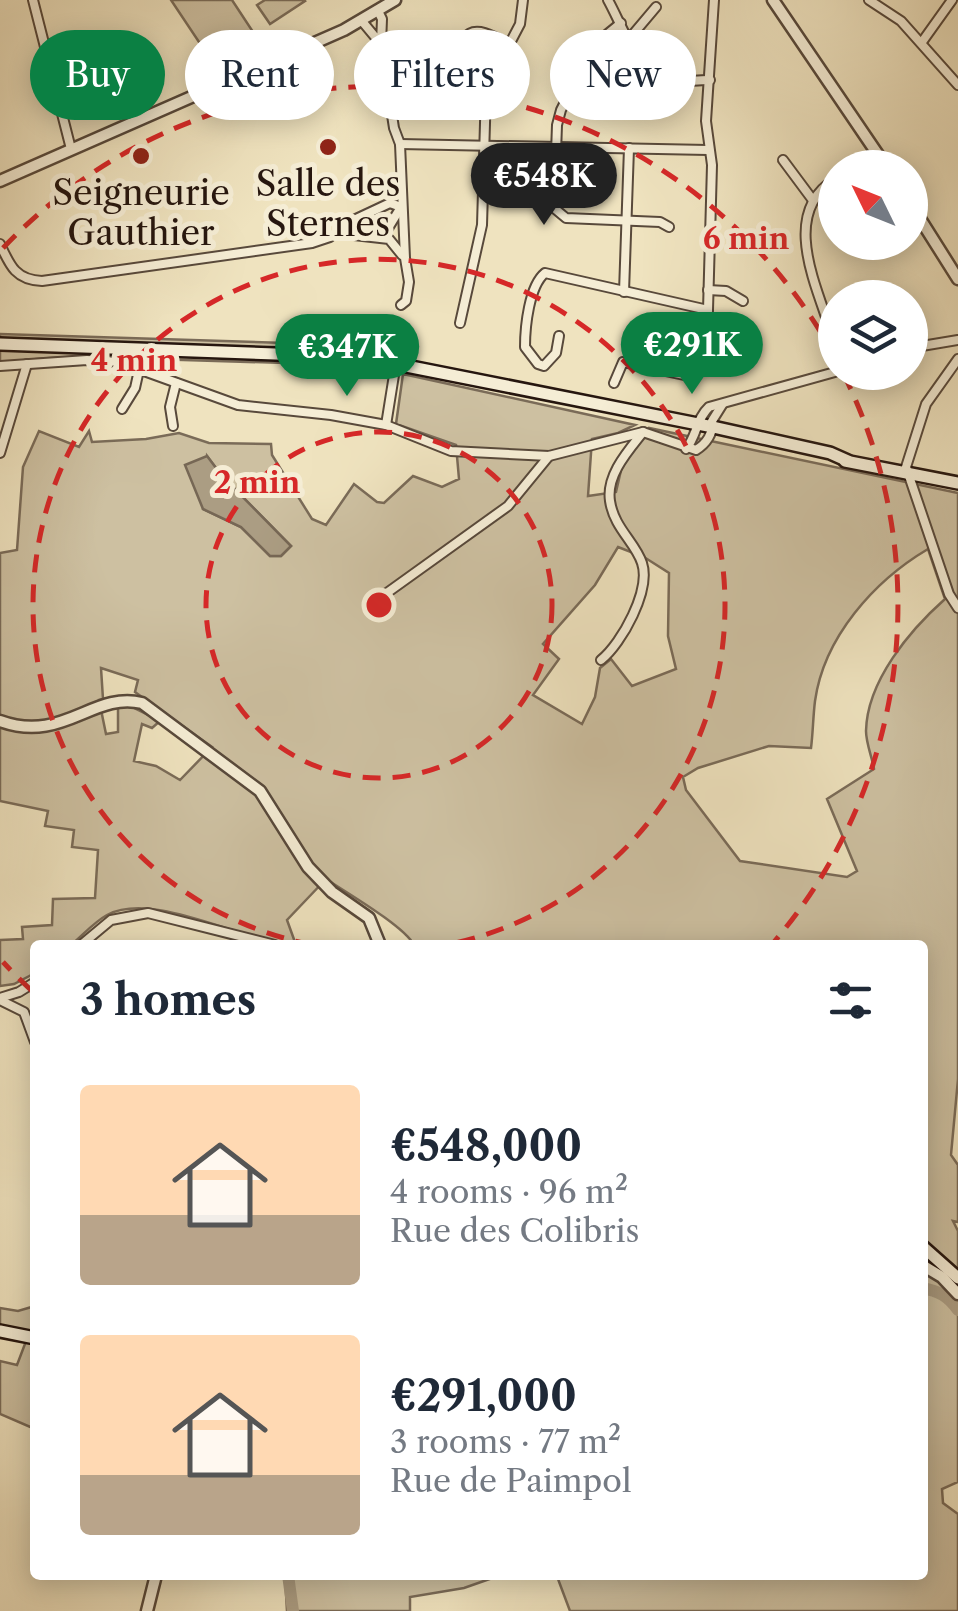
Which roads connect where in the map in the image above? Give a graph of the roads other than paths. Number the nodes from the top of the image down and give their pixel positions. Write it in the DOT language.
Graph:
graph roads {
  1 [pos="33,0"];
  2 [pos="395,0"];
  3 [pos="522,0"];
  4 [pos="608,0"];
  5 [pos="714,0"];
  6 [pos="773,0"];
  7 [pos="869,0"];
  8 [pos="952,0"];
  9 [pos="656,7"];
  10 [pos="378,11"];
  11 [pos="361,20"];
  12 [pos="621,23"];
  13 [pos="369,30"];
  14 [pos="382,30"];
  15 [pos="517,30"];
  16 [pos="624,30"];
  17 [pos="637,30"];
  18 [pos="922,42"];
  19 [pos="696,79"];
  20 [pos="710,80"];
  21 [pos="958,85"];
  22 [pos="393,120"];
  23 [pos="484,120"];
  24 [pos="400,144"];
  25 [pos="483,145"];
  26 [pos="556,146"];
  27 [pos="628,148"];
  28 [pos="71,149"];
  29 [pos="708,150"];
  30 [pos="876,150"];
  31 [pos="783,160"];
  32 [pos="0,181"];
  33 [pos="818,195"];
  34 [pos="812,200"];
  35 [pos="401,207"];
  36 [pos="627,221"];
  37 [pos="670,227"];
  38 [pos="928,232"];
  39 [pos="330,237"];
  40 [pos="382,238"];
  41 [pos="0,244"];
  42 [pos="404,258"];
  43 [pos="958,279"];
  44 [pos="818,286"];
  45 [pos="708,290"];
  46 [pos="624,292"];
  47 [pos="743,301"];
  48 [pos="401,305"];
  49 [pos="708,310"];
  50 [pos="460,324"];
  51 [pos="559,336"];
  52 [pos="958,340"];
  53 [pos="0,344"];
  54 [pos="928,345"];
  55 [pos="958,359"];
  56 [pos="27,364"];
  57 [pos="0,366"];
  58 [pos="139,370"];
  59 [pos="394,375"];
  60 [pos="818,377"];
  61 [pos="176,383"];
  62 [pos="614,383"];
  63 [pos="722,405"];
  64 [pos="122,409"];
  65 [pos="173,426"];
  66 [pos="386,426"];
  67 [pos="698,426"];
  68 [pos="712,430"];
  69 [pos="643,432"];
  70 [pos="686,449"];
  71 [pos="0,453"];
  72 [pos="549,456"];
  73 [pos="906,472"];
  74 [pos="958,483"];
  75 [pos="384,595"];
  76 [pos="958,608"];
  77 [pos="601,660"];
  78 [pos="0,721"];
  79 [pos="87,940"];
  80 [pos="255,940"];
  81 [pos="378,940"];
  82 [pos="30,985"];
  83 [pos="0,999"];
  84 [pos="30,1028"];
  85 [pos="928,1251"];
  86 [pos="928,1268"];
  87 [pos="958,1278"];
  88 [pos="958,1294"];
  89 [pos="0,1331"];
  90 [pos="30,1337"];
  91 [pos="155,1580"];
  92 [pos="147,1611"];
  1 -- 28 [label="street"];
  2 -- 10 [label="street"];
  3 -- 15 [label="street"];
  4 -- 12 [label="street"];
  5 -- 20 [label="street"];
  6 -- 30 [label="street"];
  7 -- 18 [label="street"];
  8 -- 18 [label="street"];
  9 -- 17 [label="street"];
  10 -- 11 [label="street"];
  10 -- 14 [label="street"];
  11 -- 13 [label="street"];
  11 -- 28 [label="street"];
  12 -- 16 [label="street"];
  12 -- 26 [label="street"];
  18 -- 21 [label="street"];
  19 -- 20 [label="street"];
  20 -- 29 [label="street"];
  22 -- 24 [label="street"];
  23 -- 25 [label="street"];
  24 -- 25 [label="street"];
  24 -- 35 [label="street"];
  25 -- 26 [label="street"];
  25 -- 50 [label="street"];
  26 -- 27 [label="street"];
  26 -- 36 [label="street"];
  27 -- 29 [label="street"];
  27 -- 36 [label="street"];
  28 -- 32 [label="street"];
  29 -- 45 [label="street"];
  31 -- 34 [label="street"];
  33 -- 34 [label="street"];
  34 -- 44 [label="street"];
  35 -- 40 [label="street"];
  35 -- 40 [label="street"];
  35 -- 42 [label="street"];
  36 -- 37 [label="street"];
  36 -- 46 [label="street"];
  38 -- 43 [label="street"];
  39 -- 41 [label="street"];
  40 -- 42 [label="street"];
  42 -- 48 [label="street"];
  45 -- 47 [label="street"];
  45 -- 49 [label="street"];
  46 -- 49 [label="street"];
  46 -- 51 [label="street"];
  49 -- 62 [label="street"];
  52 -- 54 [label="street"];
  53 -- 67 [label="main road"];
  55 -- 73 [label="street"];
  56 -- 57 [label="street"];
  56 -- 58 [label="street"];
  56 -- 71 [label="street"];
  58 -- 61 [label="street"];
  58 -- 64 [label="street"];
  59 -- 66 [label="street"];
  60 -- 63 [label="street"];
  61 -- 65 [label="street"];
  61 -- 66 [label="street"];
  63 -- 67 [label="street"];
  63 -- 68 [label="street"];
  66 -- 72 [label="street"];
  67 -- 68 [label="main road"];
  67 -- 70 [label="street"];
  68 -- 70 [label="street"];
  68 -- 73 [label="main road"];
  69 -- 70 [label="street"];
  69 -- 72 [label="street"];
  69 -- 77 [label="street"];
  72 -- 75 [label="street"];
  73 -- 74 [label="main road"];
  73 -- 76 [label="street"];
  78 -- 81 [label="street"];
  79 -- 80 [label="street"];
  82 -- 83 [label="street"];
  83 -- 84 [label="street"];
  85 -- 87 [label="main road"];
  86 -- 88 [label="street"];
  89 -- 90 [label="main road"];
  91 -- 92 [label="street"];
}
